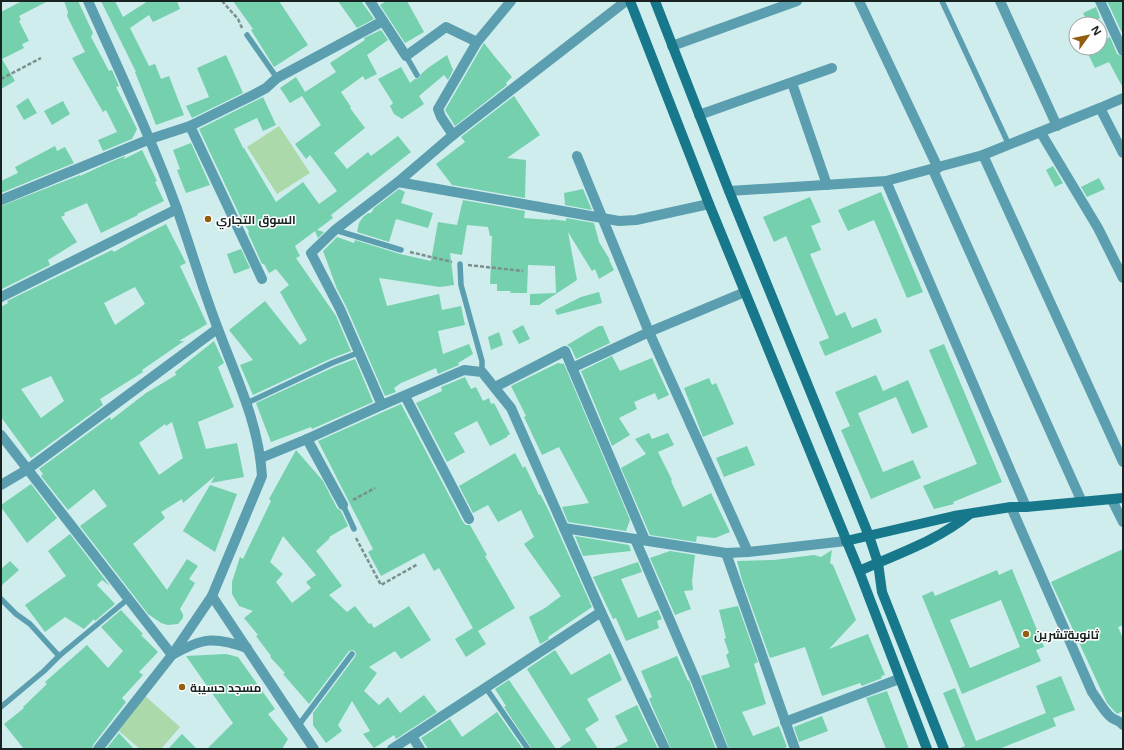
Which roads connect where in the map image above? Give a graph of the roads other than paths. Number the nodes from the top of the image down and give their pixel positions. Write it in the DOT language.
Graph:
graph roads {
  1 [pos="88,1"];
  2 [pos="370,1"];
  3 [pos="511,1"];
  4 [pos="626,1"];
  5 [pos="630,1"];
  6 [pos="655,1"];
  7 [pos="797,1"];
  8 [pos="859,1"];
  9 [pos="942,1"];
  10 [pos="1000,1"];
  11 [pos="1100,1"];
  12 [pos="383,21"];
  13 [pos="246,35"];
  14 [pos="477,42"];
  15 [pos="672,46"];
  16 [pos="1123,52"];
  17 [pos="406,56"];
  18 [pos="832,68"];
  19 [pos="417,75"];
  20 [pos="277,78"];
  21 [pos="792,82"];
  22 [pos="1123,98"];
  23 [pos="1100,108"];
  24 [pos="699,114"];
  25 [pos="190,126"];
  26 [pos="1057,126"];
  27 [pos="1041,133"];
  28 [pos="453,135"];
  29 [pos="150,138"];
  30 [pos="1009,145"];
  31 [pos="1123,153"];
  32 [pos="983,155"];
  33 [pos="577,156"];
  34 [pos="935,169"];
  35 [pos="398,182"];
  36 [pos="886,182"];
  37 [pos="827,185"];
  38 [pos="729,191"];
  39 [pos="1,200"];
  40 [pos="709,204"];
  41 [pos="177,209"];
  42 [pos="603,218"];
  43 [pos="335,230"];
  44 [pos="401,250"];
  45 [pos="460,264"];
  46 [pos="1123,278"];
  47 [pos="262,279"];
  48 [pos="744,292"];
  49 [pos="1,297"];
  50 [pos="218,329"];
  51 [pos="649,332"];
  52 [pos="360,352"];
  53 [pos="572,368"];
  54 [pos="482,372"];
  55 [pos="495,387"];
  56 [pos="406,396"];
  57 [pos="247,403"];
  58 [pos="382,405"];
  59 [pos="1,435"];
  60 [pos="307,439"];
  61 [pos="261,458"];
  62 [pos="1123,462"];
  63 [pos="28,469"];
  64 [pos="1,485"];
  65 [pos="1123,498"];
  66 [pos="1112,500"];
  67 [pos="1082,502"];
  68 [pos="343,505"];
  69 [pos="1011,507"];
  70 [pos="1026,507"];
  71 [pos="970,514"];
  72 [pos="469,519"];
  73 [pos="1123,522"];
  74 [pos="564,528"];
  75 [pos="354,529"];
  76 [pos="869,536"];
  77 [pos="640,540"];
  78 [pos="846,541"];
  79 [pos="726,552"];
  80 [pos="748,552"];
  81 [pos="878,563"];
  82 [pos="859,572"];
  83 [pos="212,596"];
  84 [pos="1,599"];
  85 [pos="128,599"];
  86 [pos="601,612"];
  87 [pos="247,648"];
  88 [pos="352,654"];
  89 [pos="59,656"];
  90 [pos="172,656"];
  91 [pos="900,679"];
  92 [pos="486,688"];
  93 [pos="1,707"];
  94 [pos="785,722"];
  95 [pos="298,726"];
  96 [pos="1123,726"];
  97 [pos="412,736"];
  98 [pos="98,749"];
  99 [pos="314,749"];
  100 [pos="392,749"];
  101 [pos="420,749"];
  102 [pos="528,749"];
  103 [pos="665,749"];
  104 [pos="723,749"];
  105 [pos="795,749"];
  106 [pos="927,749"];
  107 [pos="944,749"];
  1 -- 29 [label="street"];
  2 -- 12 [label="street"];
  3 -- 14 [label="street"];
  4 -- 28 [label="street"];
  5 -- 40 [label="main road"];
  6 -- 15 [label="main road"];
  7 -- 15 [label="street"];
  8 -- 34 [label="street"];
  9 -- 30 [label="lane"];
  10 -- 26 [label="street"];
  11 -- 16 [label="street"];
  12 -- 17 [label="street"];
  12 -- 20 [label="street"];
  13 -- 20 [label="lane"];
  14 -- 17 [label="street"];
  14 -- 28 [label="street"];
  15 -- 24 [label="main road"];
  17 -- 19 [label="lane"];
  18 -- 21 [label="street"];
  20 -- 25 [label="street"];
  21 -- 24 [label="street"];
  21 -- 37 [label="street"];
  22 -- 23 [label="street"];
  23 -- 26 [label="street"];
  23 -- 31 [label="street"];
  24 -- 38 [label="main road"];
  25 -- 29 [label="street"];
  25 -- 47 [label="street"];
  26 -- 27 [label="street"];
  27 -- 30 [label="street"];
  27 -- 46 [label="street"];
  28 -- 35 [label="street"];
  29 -- 39 [label="street"];
  29 -- 41 [label="street"];
  30 -- 32 [label="street"];
  32 -- 34 [label="street"];
  32 -- 62 [label="street"];
  33 -- 42 [label="street"];
  34 -- 36 [label="street"];
  34 -- 67 [label="street"];
  35 -- 42 [label="street"];
  35 -- 43 [label="street"];
  36 -- 37 [label="street"];
  36 -- 70 [label="street"];
  37 -- 38 [label="street"];
  38 -- 76 [label="main road"];
  40 -- 42 [label="street"];
  40 -- 48 [label="main road"];
  41 -- 49 [label="street"];
  41 -- 50 [label="street"];
  42 -- 51 [label="street"];
  43 -- 44 [label="lane"];
  43 -- 52 [label="street"];
  45 -- 54 [label="lane"];
  48 -- 51 [label="street"];
  48 -- 78 [label="main road"];
  50 -- 57 [label="street"];
  50 -- 63 [label="street"];
  51 -- 53 [label="street"];
  51 -- 80 [label="street"];
  52 -- 57 [label="lane"];
  52 -- 58 [label="street"];
  53 -- 55 [label="street"];
  53 -- 77 [label="street"];
  54 -- 55 [label="street"];
  54 -- 56 [label="street"];
  55 -- 74 [label="street"];
  56 -- 58 [label="street"];
  56 -- 72 [label="street"];
  57 -- 61 [label="street"];
  58 -- 60 [label="street"];
  59 -- 63 [label="street"];
  60 -- 61 [label="street"];
  60 -- 68 [label="street"];
  61 -- 83 [label="street"];
  63 -- 64 [label="street"];
  63 -- 85 [label="street"];
  65 -- 66 [label="main road"];
  66 -- 67 [label="main road"];
  66 -- 73 [label="street"];
  67 -- 70 [label="main road"];
  68 -- 75 [label="lane"];
  69 -- 70 [label="main road"];
  69 -- 71 [label="main road"];
  69 -- 96 [label="street"];
  71 -- 76 [label="main road"];
  71 -- 81 [label="main road"];
  74 -- 77 [label="street"];
  74 -- 86 [label="street"];
  76 -- 78 [label="main road"];
  76 -- 81 [label="main road"];
  77 -- 79 [label="street"];
  77 -- 104 [label="street"];
  78 -- 80 [label="street"];
  78 -- 82 [label="main road"];
  79 -- 80 [label="street"];
  79 -- 94 [label="street"];
  81 -- 82 [label="main road"];
  81 -- 107 [label="main road"];
  82 -- 91 [label="main road"];
  83 -- 87 [label="street"];
  83 -- 90 [label="street"];
  84 -- 89 [label="lane"];
  85 -- 89 [label="lane"];
  85 -- 90 [label="street"];
  86 -- 92 [label="street"];
  86 -- 103 [label="street"];
  87 -- 90 [label="street"];
  87 -- 95 [label="street"];
  88 -- 95 [label="lane"];
  89 -- 93 [label="lane"];
  90 -- 98 [label="street"];
  91 -- 94 [label="street"];
  91 -- 106 [label="main road"];
  92 -- 97 [label="street"];
  92 -- 102 [label="lane"];
  94 -- 105 [label="street"];
  95 -- 99 [label="street"];
  97 -- 100 [label="street"];
  97 -- 101 [label="street"];
}
